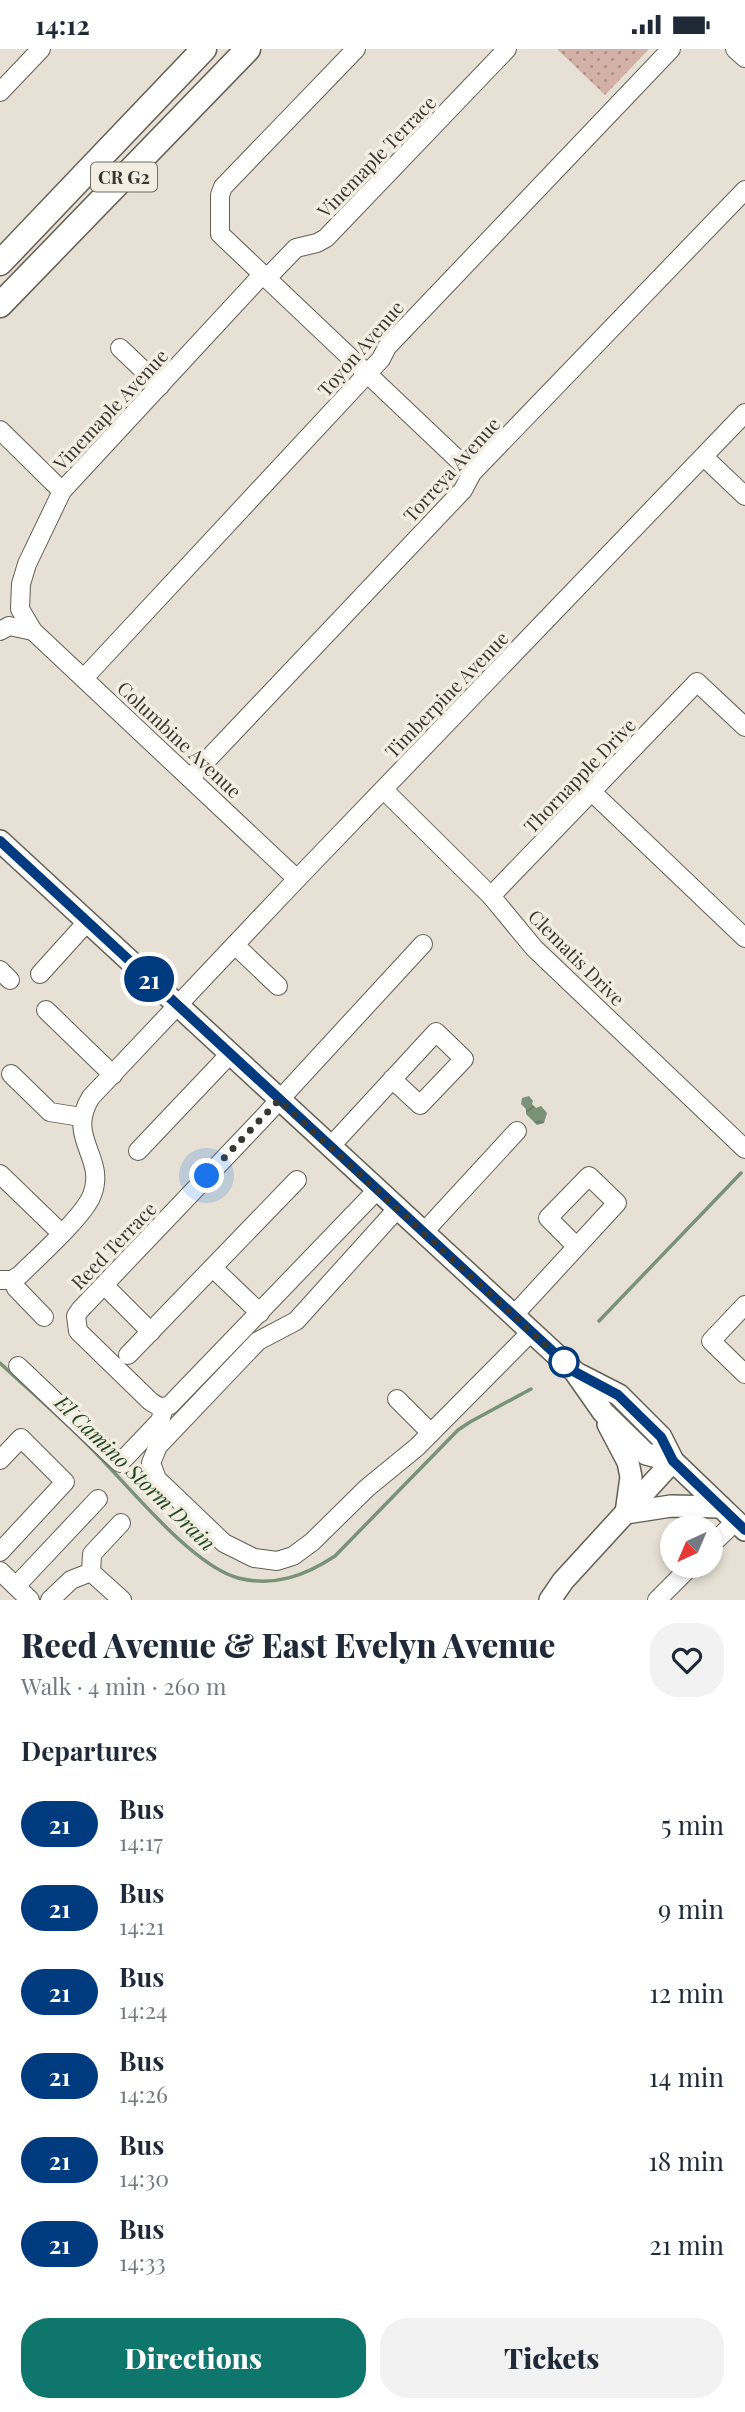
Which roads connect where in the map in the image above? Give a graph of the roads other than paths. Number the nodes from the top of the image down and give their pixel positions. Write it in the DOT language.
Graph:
graph roads {
  1 [pos="41,49"];
  2 [pos="204,49"];
  3 [pos="248,49"];
  4 [pos="356,49"];
  5 [pos="507,49"];
  6 [pos="671,49"];
  7 [pos="735,49"];
  8 [pos="745,58"];
  9 [pos="0,92"];
  10 [pos="745,190"];
  11 [pos="0,263"];
  12 [pos="265,276"];
  13 [pos="0,305"];
  14 [pos="120,348"];
  15 [pos="367,374"];
  16 [pos="160,386"];
  17 [pos="745,413"];
  18 [pos="0,430"];
  19 [pos="704,457"];
  20 [pos="472,473"];
  21 [pos="62,491"];
  22 [pos="745,496"];
  23 [pos="0,631"];
  24 [pos="33,631"];
  25 [pos="84,678"];
  26 [pos="745,727"];
  27 [pos="190,778"];
  28 [pos="384,790"];
  29 [pos="592,793"];
  30 [pos="0,841"];
  31 [pos="297,879"];
  32 [pos="491,896"];
  33 [pos="87,922"];
  34 [pos="745,938"];
  35 [pos="423,944"];
  36 [pos="235,945"];
  37 [pos="40,974"];
  38 [pos="278,986"];
  39 [pos="179,1005"];
  40 [pos="46,1010"];
  41 [pos="230,1054"];
  42 [pos="11,1074"];
  43 [pos="113,1075"];
  44 [pos="392,1079"];
  45 [pos="279,1100"];
  46 [pos="81,1117"];
  47 [pos="517,1131"];
  48 [pos="330,1147"];
  49 [pos="745,1149"];
  50 [pos="138,1151"];
  51 [pos="0,1174"];
  52 [pos="297,1179"];
  53 [pos="377,1190"];
  54 [pos="397,1209"];
  55 [pos="61,1233"];
  56 [pos="423,1233"];
  57 [pos="576,1246"];
  58 [pos="213,1268"];
  59 [pos="6,1280"];
  60 [pos="104,1285"];
  61 [pos="745,1305"];
  62 [pos="260,1313"];
  63 [pos="513,1315"];
  64 [pos="44,1317"];
  65 [pos="151,1332"];
  66 [pos="531,1332"];
  67 [pos="128,1355"];
  68 [pos="18,1366"];
  69 [pos="575,1372"];
  70 [pos="745,1374"];
  71 [pos="397,1399"];
  72 [pos="164,1408"];
  73 [pos="603,1412"];
  74 [pos="431,1433"];
  75 [pos="0,1460"];
  76 [pos="673,1461"];
  77 [pos="98,1499"];
  78 [pos="626,1513"];
  79 [pos="734,1519"];
  80 [pos="121,1523"];
  81 [pos="0,1552"];
  82 [pos="0,1571"];
  83 [pos="91,1572"];
  84 [pos="678,1579"];
  85 [pos="16,1586"];
  86 [pos="30,1600"];
  87 [pos="50,1600"];
  88 [pos="122,1600"];
  89 [pos="550,1600"];
  90 [pos="657,1600"];
  1 -- 9 [label="street"];
  2 -- 11 [label="highway, CR G2"];
  3 -- 13 [label="highway, CR G2"];
  4 -- 12 [label="street"];
  5 -- 12 [label="street, Vinemaple Terrace"];
  6 -- 15 [label="street, Toyon Avenue"];
  7 -- 8 [label="street"];
  10 -- 20 [label="street, Torreya Avenue"];
  12 -- 15 [label="street"];
  12 -- 16 [label="street, Vinemaple Avenue"];
  14 -- 16 [label="street"];
  15 -- 20 [label="street"];
  15 -- 25 [label="street, Toyon Avenue"];
  16 -- 21 [label="street, Vinemaple Avenue"];
  17 -- 19 [label="street, Timberpine Avenue"];
  18 -- 21 [label="street"];
  19 -- 22 [label="street"];
  19 -- 28 [label="street, Timberpine Avenue"];
  20 -- 27 [label="street, Torreya Avenue"];
  21 -- 24 [label="street, Vinemaple Avenue"];
  23 -- 24 [label="street"];
  24 -- 25 [label="street, Columbine Avenue"];
  25 -- 27 [label="street, Columbine Avenue"];
  26 -- 29 [label="street, Thornapple Drive"];
  27 -- 31 [label="street, Columbine Avenue"];
  28 -- 31 [label="street, Timberpine Avenue"];
  28 -- 32 [label="street, Clematis Drive"];
  29 -- 32 [label="street, Thornapple Drive"];
  29 -- 34 [label="street"];
  30 -- 33 [label="main road"];
  31 -- 36 [label="street, Timberpine Avenue"];
  32 -- 49 [label="street, Clematis Drive"];
  33 -- 37 [label="street"];
  33 -- 39 [label="main road"];
  35 -- 45 [label="street, Reed Terrace"];
  36 -- 38 [label="street"];
  36 -- 39 [label="street, Timberpine Avenue"];
  39 -- 41 [label="main road"];
  39 -- 43 [label="street, Timberpine Avenue"];
  40 -- 43 [label="street"];
  41 -- 45 [label="main road"];
  41 -- 50 [label="street"];
  42 -- 46 [label="street"];
  43 -- 46 [label="street, Timberpine Avenue"];
  44 -- 48 [label="street"];
  45 -- 48 [label="main road"];
  45 -- 60 [label="street, Reed Terrace"];
  46 -- 55 [label="street"];
  47 -- 56 [label="street"];
  48 -- 53 [label="main road"];
  51 -- 55 [label="street"];
  52 -- 58 [label="street"];
  53 -- 54 [label="main road"];
  53 -- 62 [label="street"];
  54 -- 56 [label="main road"];
  54 -- 74 [label="street"];
  55 -- 59 [label="street"];
  56 -- 63 [label="main road"];
  57 -- 63 [label="street"];
  58 -- 62 [label="street"];
  58 -- 65 [label="street"];
  59 -- 64 [label="street"];
  60 -- 65 [label="street"];
  60 -- 72 [label="street, Reed Terrace"];
  61 -- 70 [label="street"];
  62 -- 72 [label="street"];
  63 -- 66 [label="main road"];
  65 -- 67 [label="street"];
  66 -- 69 [label="main road"];
  66 -- 74 [label="street"];
  68 -- 72 [label="street"];
  69 -- 73 [label="main road"];
  69 -- 76 [label="main road"];
  71 -- 74 [label="street"];
  73 -- 76 [label="main road"];
  73 -- 78 [label="main road"];
  75 -- 81 [label="street"];
  76 -- 78 [label="main road"];
  76 -- 79 [label="main road"];
  77 -- 85 [label="street"];
  78 -- 79 [label="main road"];
  78 -- 89 [label="main road"];
  80 -- 83 [label="street"];
  82 -- 85 [label="street"];
  83 -- 87 [label="street"];
  83 -- 88 [label="street"];
  84 -- 90 [label="street"];
  85 -- 86 [label="street"];
}
